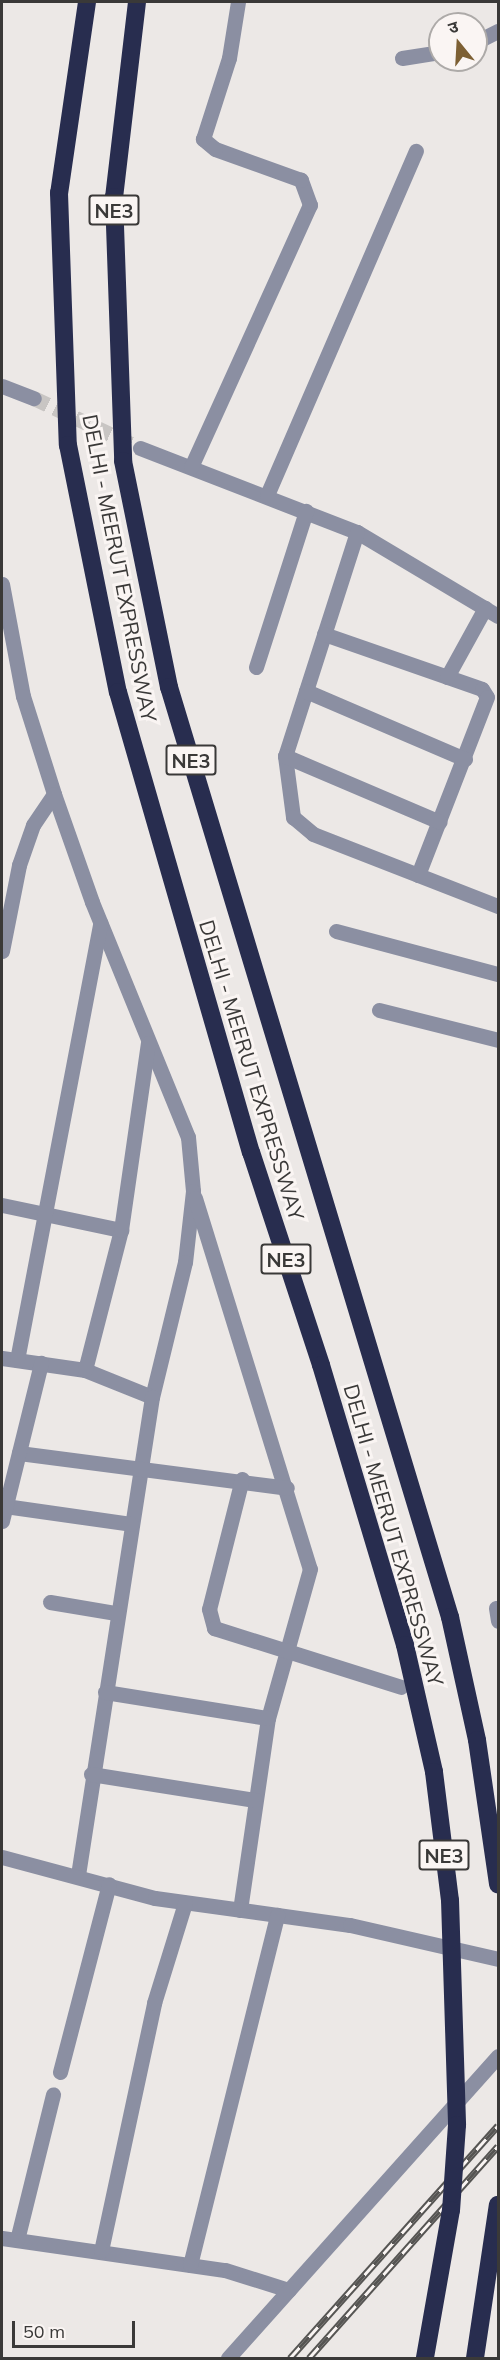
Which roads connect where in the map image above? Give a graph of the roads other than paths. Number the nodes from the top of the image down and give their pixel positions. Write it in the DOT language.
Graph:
graph roads {
  1 [pos="87,2"];
  2 [pos="137,2"];
  3 [pos="238,2"];
  4 [pos="428,54"];
  5 [pos="402,58"];
  6 [pos="416,151"];
  7 [pos="2,386"];
  8 [pos="34,398"];
  9 [pos="140,448"];
  10 [pos="191,467"];
  11 [pos="267,495"];
  12 [pos="306,511"];
  13 [pos="357,532"];
  14 [pos="2,584"];
  15 [pos="492,612"];
  16 [pos="324,634"];
  17 [pos="256,667"];
  18 [pos="447,677"];
  19 [pos="306,691"];
  20 [pos="285,756"];
  21 [pos="465,759"];
  22 [pos="54,794"];
  23 [pos="440,822"];
  24 [pos="418,875"];
  25 [pos="498,906"];
  26 [pos="100,923"];
  27 [pos="336,931"];
  28 [pos="2,951"];
  29 [pos="498,974"];
  30 [pos="379,1010"];
  31 [pos="498,1040"];
  32 [pos="148,1041"];
  33 [pos="193,1191"];
  34 [pos="2,1205"];
  35 [pos="42,1213"];
  36 [pos="121,1230"];
  37 [pos="9,1359"];
  38 [pos="41,1363"];
  39 [pos="85,1370"];
  40 [pos="152,1396"];
  41 [pos="12,1457"];
  42 [pos="140,1466"];
  43 [pos="242,1479"];
  44 [pos="287,1488"];
  45 [pos="3,1513"];
  46 [pos="131,1524"];
  47 [pos="50,1602"];
  48 [pos="116,1612"];
  49 [pos="288,1650"];
  50 [pos="401,1687"];
  51 [pos="105,1692"];
  52 [pos="268,1718"];
  53 [pos="91,1774"];
  54 [pos="255,1800"];
  55 [pos="2,1857"];
  56 [pos="78,1875"];
  57 [pos="109,1884"];
  58 [pos="498,1884"];
  59 [pos="185,1903"];
  60 [pos="240,1910"];
  61 [pos="277,1916"];
  62 [pos="498,1959"];
  63 [pos="498,2056"];
  64 [pos="60,2072"];
  65 [pos="53,2094"];
  66 [pos="498,2205"];
  67 [pos="9,2239"];
  68 [pos="101,2251"];
  69 [pos="190,2265"];
  70 [pos="289,2290"];
  71 [pos="228,2358"];
  72 [pos="425,2358"];
  73 [pos="475,2358"];
  1 -- 72 [label="highway, DELHI - MEERUT EXPRESSWAY / NE3, bridge"];
  2 -- 58 [label="highway, DELHI - MEERUT EXPRESSWAY / NE3"];
  3 -- 10 [label="street"];
  4 -- 5 [label="street"];
  6 -- 11 [label="street"];
  7 -- 8 [label="street"];
  9 -- 10 [label="street"];
  10 -- 11 [label="street"];
  11 -- 12 [label="street"];
  12 -- 13 [label="street"];
  12 -- 17 [label="street"];
  13 -- 15 [label="street"];
  13 -- 16 [label="street"];
  14 -- 22 [label="street"];
  15 -- 18 [label="street"];
  16 -- 18 [label="street"];
  16 -- 19 [label="street"];
  18 -- 21 [label="street"];
  19 -- 20 [label="street"];
  19 -- 21 [label="street"];
  20 -- 23 [label="street"];
  20 -- 24 [label="street"];
  21 -- 23 [label="street"];
  22 -- 26 [label="street"];
  22 -- 28 [label="street"];
  23 -- 24 [label="street"];
  24 -- 25 [label="street"];
  26 -- 32 [label="street"];
  26 -- 35 [label="street"];
  27 -- 29 [label="street"];
  30 -- 31 [label="street"];
  32 -- 33 [label="street"];
  32 -- 36 [label="street"];
  33 -- 40 [label="street"];
  33 -- 44 [label="street"];
  34 -- 35 [label="street"];
  35 -- 36 [label="street"];
  35 -- 37 [label="street"];
  36 -- 39 [label="street"];
  37 -- 38 [label="street"];
  38 -- 39 [label="street"];
  38 -- 41 [label="street"];
  39 -- 40 [label="street"];
  40 -- 42 [label="street"];
  41 -- 42 [label="street"];
  41 -- 45 [label="street"];
  42 -- 43 [label="street"];
  42 -- 46 [label="street"];
  43 -- 44 [label="street"];
  43 -- 49 [label="street"];
  44 -- 49 [label="street"];
  45 -- 46 [label="street"];
  46 -- 48 [label="street"];
  47 -- 48 [label="street"];
  48 -- 51 [label="street"];
  49 -- 50 [label="street"];
  49 -- 52 [label="street"];
  51 -- 52 [label="street"];
  51 -- 53 [label="street"];
  52 -- 54 [label="street"];
  53 -- 54 [label="street"];
  53 -- 56 [label="street"];
  54 -- 60 [label="street"];
  55 -- 56 [label="street"];
  56 -- 57 [label="street"];
  57 -- 59 [label="street"];
  57 -- 64 [label="street"];
  59 -- 60 [label="street"];
  59 -- 68 [label="street"];
  60 -- 61 [label="street"];
  61 -- 62 [label="street"];
  61 -- 69 [label="street"];
  63 -- 70 [label="street"];
  65 -- 67 [label="street"];
  66 -- 73 [label="highway"];
  67 -- 68 [label="street"];
  68 -- 69 [label="street"];
  69 -- 70 [label="street"];
  70 -- 71 [label="street"];
}
